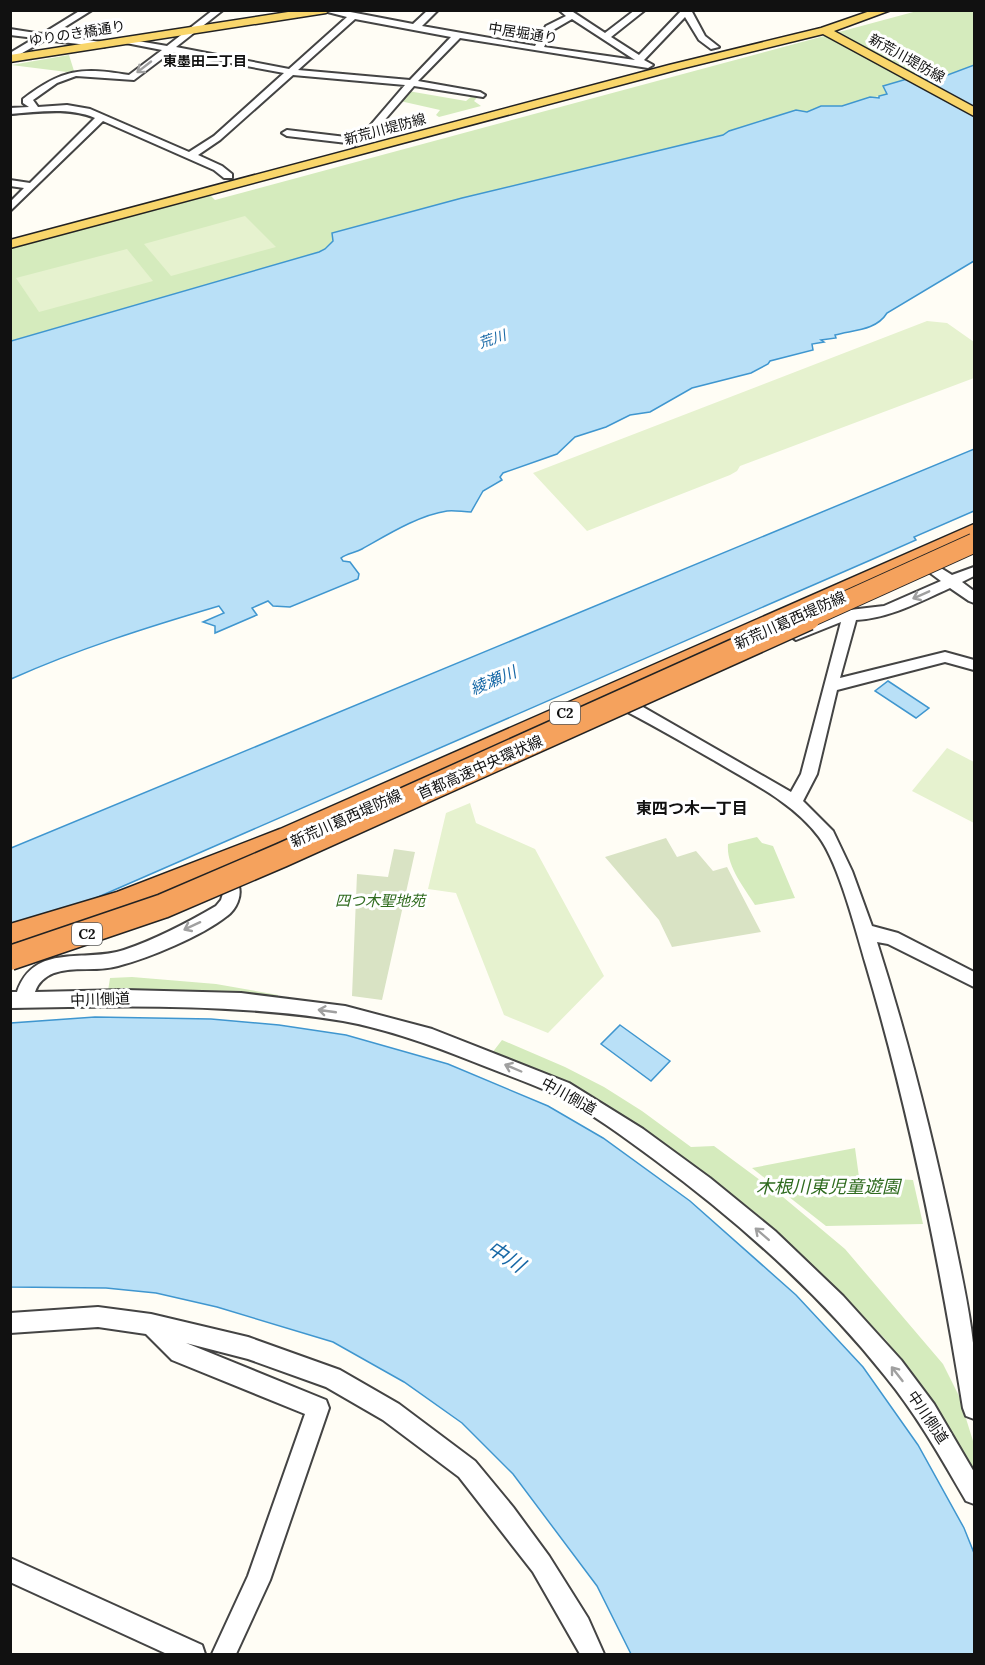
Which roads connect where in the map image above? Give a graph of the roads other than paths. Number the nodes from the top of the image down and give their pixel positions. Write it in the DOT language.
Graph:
graph roads {
  1 [pos="88,10"];
  2 [pos="219,10"];
  3 [pos="294,10"];
  4 [pos="434,10"];
  5 [pos="640,10"];
  6 [pos="854,10"];
  7 [pos="886,10"];
  8 [pos="325,11"];
  9 [pos="687,12"];
  10 [pos="568,13"];
  11 [pos="359,15"];
  12 [pos="282,17"];
  13 [pos="415,27"];
  14 [pos="10,32"];
  15 [pos="190,32"];
  16 [pos="830,33"];
  17 [pos="458,35"];
  18 [pos="43,36"];
  19 [pos="605,37"];
  20 [pos="129,41"];
  21 [pos="767,43"];
  22 [pos="101,45"];
  23 [pos="714,47"];
  24 [pos="168,48"];
  25 [pos="538,49"];
  26 [pos="10,58"];
  27 [pos="664,62"];
  28 [pos="642,63"];
  29 [pos="291,72"];
  30 [pos="411,83"];
  31 [pos="480,95"];
  32 [pos="34,110"];
  33 [pos="10,111"];
  34 [pos="975,112"];
  35 [pos="101,118"];
  36 [pos="287,133"];
  37 [pos="351,142"];
  38 [pos="190,156"];
  39 [pos="228,176"];
  40 [pos="10,183"];
  41 [pos="33,186"];
  42 [pos="10,208"];
  43 [pos="10,233"];
  44 [pos="10,244"];
  45 [pos="975,530"];
  46 [pos="975,538"];
  47 [pos="975,543"];
  48 [pos="923,561"];
  49 [pos="966,578"];
  50 [pos="838,598"];
  51 [pos="975,598"];
  52 [pos="855,615"];
  53 [pos="975,665"];
  54 [pos="830,686"];
  55 [pos="614,699"];
  56 [pos="633,708"];
  57 [pos="794,802"];
  58 [pos="232,889"];
  59 [pos="176,893"];
  60 [pos="865,932"];
  61 [pos="10,934"];
  62 [pos="10,959"];
  63 [pos="975,980"];
  64 [pos="17,1000"];
  65 [pos="10,1323"];
  66 [pos="151,1324"];
  67 [pos="969,1343"];
  68 [pos="975,1408"];
  69 [pos="975,1493"];
  70 [pos="10,1570"];
  71 [pos="193,1654"];
  72 [pos="227,1654"];
  73 [pos="592,1654"];
  1 -- 18 [label="street"];
  2 -- 15 [label="street"];
  3 -- 12 [label="street"];
  4 -- 13 [label="street"];
  5 -- 19 [label="street"];
  6 -- 23 [label="main road, 新荒川堤防線"];
  7 -- 16 [label="main road, 新荒川堤防線"];
  8 -- 11 [label="street, 中居堀通り"];
  8 -- 12 [label="main road, ゆりのき橋通り"];
  9 -- 23 [label="street"];
  9 -- 28 [label="street"];
  10 -- 19 [label="street"];
  10 -- 25 [label="street"];
  11 -- 13 [label="street, 中居堀通り"];
  11 -- 29 [label="street"];
  12 -- 15 [label="main road, ゆりのき橋通り"];
  13 -- 17 [label="street, 中居堀通り"];
  14 -- 18 [label="street"];
  15 -- 20 [label="main road, ゆりのき橋通り"];
  15 -- 24 [label="street"];
  16 -- 21 [label="main road, 新荒川堤防線"];
  16 -- 34 [label="main road, 新荒川堤防線"];
  17 -- 25 [label="street, 中居堀通り"];
  17 -- 30 [label="street"];
  18 -- 22 [label="street"];
  18 -- 26 [label="street"];
  19 -- 28 [label="street"];
  20 -- 22 [label="main road, ゆりのき橋通り"];
  20 -- 24 [label="street"];
  21 -- 27 [label="main road, 新荒川堤防線"];
  21 -- 44 [label="main road, 新荒川堤防線"];
  22 -- 26 [label="main road, ゆりのき橋通り"];
  23 -- 27 [label="main road, 新荒川堤防線"];
  24 -- 29 [label="street"];
  24 -- 32 [label="street, one-way"];
  25 -- 28 [label="street, 中居堀通り"];
  27 -- 28 [label="main road, 新荒川堤防線"];
  28 -- 37 [label="main road, 新荒川堤防線"];
  29 -- 30 [label="street"];
  29 -- 38 [label="street"];
  30 -- 31 [label="street"];
  30 -- 37 [label="street"];
  32 -- 33 [label="street"];
  32 -- 35 [label="street"];
  35 -- 38 [label="street"];
  35 -- 41 [label="street"];
  36 -- 37 [label="street"];
  37 -- 39 [label="main road, 新荒川堤防線"];
  38 -- 39 [label="street"];
  39 -- 43 [label="main road, 新荒川堤防線"];
  40 -- 41 [label="street"];
  41 -- 42 [label="street"];
  45 -- 61 [label="highway, 首都高速中央環状線 / C2"];
  46 -- 48 [label="main road, 新荒川葛西堤防線"];
  47 -- 62 [label="highway, 首都高速中央環状線 / C2, bridge"];
  48 -- 49 [label="street"];
  48 -- 50 [label="main road, 新荒川葛西堤防線"];
  49 -- 51 [label="street"];
  49 -- 52 [label="street, one-way"];
  50 -- 52 [label="street"];
  50 -- 55 [label="main road, 新荒川葛西堤防線"];
  52 -- 54 [label="street"];
  52 -- 56 [label="street"];
  53 -- 54 [label="street"];
  54 -- 57 [label="street"];
  55 -- 56 [label="street"];
  55 -- 59 [label="main road, 新荒川葛西堤防線"];
  56 -- 57 [label="street"];
  56 -- 58 [label="street"];
  57 -- 60 [label="street"];
  58 -- 59 [label="street"];
  58 -- 64 [label="street, one-way"];
  59 -- 62 [label="main road, 新荒川葛西堤防線"];
  60 -- 63 [label="street"];
  60 -- 67 [label="street"];
  69 -- 64 [label="street, 中川側道, one-way"];
  65 -- 66 [label="street"];
  66 -- 72 [label="street"];
  66 -- 73 [label="street"];
  67 -- 68 [label="street"];
  70 -- 71 [label="street"];
}
